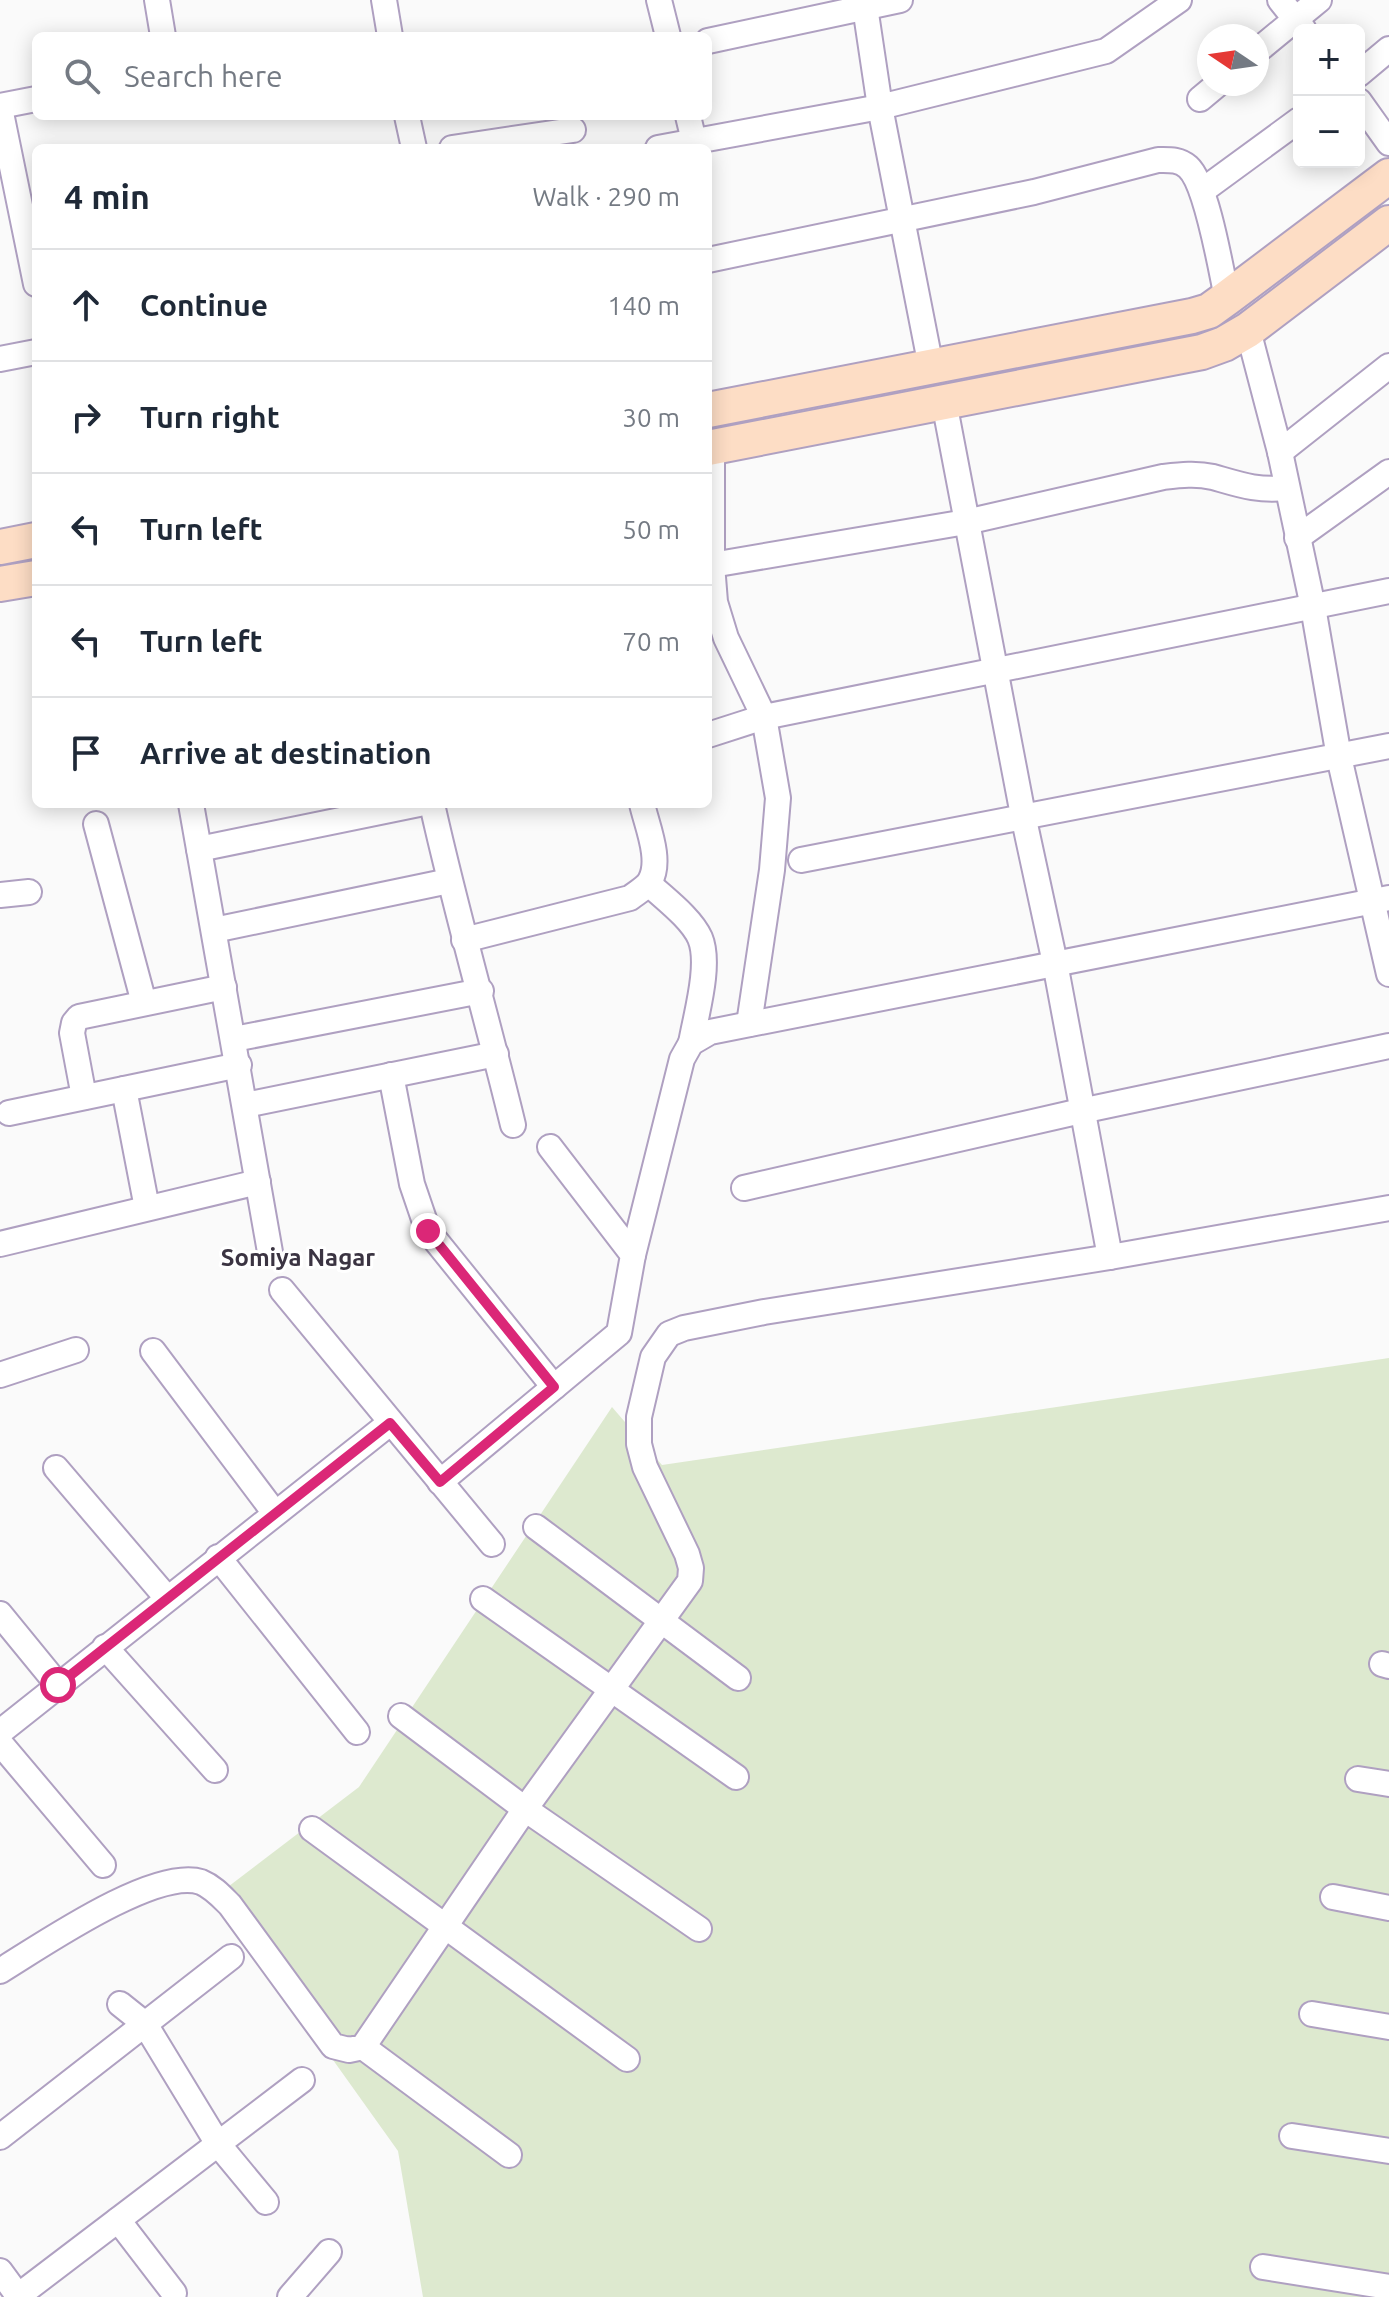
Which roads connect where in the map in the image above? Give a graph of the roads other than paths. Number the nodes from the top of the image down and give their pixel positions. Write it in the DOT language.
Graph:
graph roads {
  1 [pos="157,0"];
  2 [pos="384,0"];
  3 [pos="659,0"];
  4 [pos="900,0"];
  5 [pos="1179,0"];
  6 [pos="1319,0"];
  7 [pos="865,4"];
  8 [pos="1293,16"];
  9 [pos="162,32"];
  10 [pos="389,32"];
  11 [pos="667,32"];
  12 [pos="1269,39"];
  13 [pos="712,40"];
  14 [pos="1389,49"];
  15 [pos="1365,69"];
  16 [pos="32,100"];
  17 [pos="0,107"];
  18 [pos="880,107"];
  19 [pos="1365,109"];
  20 [pos="408,120"];
  21 [pos="689,120"];
  22 [pos="1293,124"];
  23 [pos="573,130"];
  24 [pos="694,141"];
  25 [pos="1389,143"];
  26 [pos="413,144"];
  27 [pos="479,144"];
  28 [pos="679,144"];
  29 [pos="1389,176"];
  30 [pos="1202,191"];
  31 [pos="903,218"];
  32 [pos="1389,223"];
  33 [pos="20,226"];
  34 [pos="712,259"];
  35 [pos="32,270"];
  36 [pos="1227,298"];
  37 [pos="1248,330"];
  38 [pos="32,353"];
  39 [pos="0,359"];
  40 [pos="1389,366"];
  41 [pos="931,367"];
  42 [pos="944,402"];
  43 [pos="712,409"];
  44 [pos="712,447"];
  45 [pos="1280,452"];
  46 [pos="1389,472"];
  47 [pos="1287,488"];
  48 [pos="966,522"];
  49 [pos="1297,538"];
  50 [pos="32,541"];
  51 [pos="0,547"];
  52 [pos="712,565"];
  53 [pos="32,579"];
  54 [pos="0,584"];
  55 [pos="1389,591"];
  56 [pos="1313,607"];
  57 [pos="995,672"];
  58 [pos="764,717"];
  59 [pos="712,734"];
  60 [pos="1389,746"];
  61 [pos="1339,757"];
  62 [pos="192,808"];
  63 [pos="399,808"];
  64 [pos="433,808"];
  65 [pos="643,808"];
  66 [pos="1023,815"];
  67 [pos="96,824"];
  68 [pos="199,849"];
  69 [pos="801,860"];
  70 [pos="449,881"];
  71 [pos="649,884"];
  72 [pos="29,892"];
  73 [pos="0,895"];
  74 [pos="1381,900"];
  75 [pos="214,930"];
  76 [pos="464,940"];
  77 [pos="1055,963"];
  78 [pos="1389,974"];
  79 [pos="224,987"];
  80 [pos="481,991"];
  81 [pos="144,1003"];
  82 [pos="749,1024"];
  83 [pos="234,1039"];
  84 [pos="691,1043"];
  85 [pos="1389,1046"];
  86 [pos="496,1054"];
  87 [pos="239,1065"];
  88 [pos="391,1075"];
  89 [pos="124,1089"];
  90 [pos="84,1097"];
  91 [pos="245,1105"];
  92 [pos="1081,1111"];
  93 [pos="9,1113"];
  94 [pos="513,1125"];
  95 [pos="550,1147"];
  96 [pos="258,1182"];
  97 [pos="744,1188"];
  98 [pos="147,1208"];
  99 [pos="1389,1208"];
  100 [pos="0,1244"];
  101 [pos="270,1252"];
  102 [pos="633,1255"];
  103 [pos="1110,1257"];
  104 [pos="282,1290"];
  105 [pos="76,1350"];
  106 [pos="153,1351"];
  107 [pos="0,1375"];
  108 [pos="554,1387"];
  109 [pos="390,1423"];
  110 [pos="56,1468"];
  111 [pos="440,1482"];
  112 [pos="274,1512"];
  113 [pos="536,1527"];
  114 [pos="492,1544"];
  115 [pos="218,1557"];
  116 [pos="167,1598"];
  117 [pos="483,1599"];
  118 [pos="0,1614"];
  119 [pos="661,1622"];
  120 [pos="105,1647"];
  121 [pos="738,1678"];
  122 [pos="58,1685"];
  123 [pos="612,1690"];
  124 [pos="401,1716"];
  125 [pos="0,1732"];
  126 [pos="357,1732"];
  127 [pos="0,1743"];
  128 [pos="215,1770"];
  129 [pos="736,1777"];
  130 [pos="1358,1779"];
  131 [pos="1389,1784"];
  132 [pos="525,1809"];
  133 [pos="312,1829"];
  134 [pos="103,1865"];
  135 [pos="1333,1897"];
  136 [pos="1389,1908"];
  137 [pos="445,1926"];
  138 [pos="699,1929"];
  139 [pos="231,1957"];
  140 [pos="0,1971"];
  141 [pos="120,2004"];
  142 [pos="1312,2014"];
  143 [pos="145,2024"];
  144 [pos="1389,2027"];
  145 [pos="363,2047"];
  146 [pos="627,2059"];
  147 [pos="302,2080"];
  148 [pos="1292,2136"];
  149 [pos="0,2137"];
  150 [pos="218,2144"];
  151 [pos="1389,2151"];
  152 [pos="509,2155"];
  153 [pos="266,2202"];
  154 [pos="118,2220"];
  155 [pos="329,2252"];
  156 [pos="1263,2267"];
  157 [pos="1389,2287"];
  158 [pos="10,2290"];
  159 [pos="174,2293"];
  160 [pos="290,2297"];
  1 -- 9 [label="street"];
  2 -- 10 [label="street"];
  3 -- 11 [label="street"];
  4 -- 7 [label="street"];
  5 -- 18 [label="street"];
  6 -- 8 [label="street"];
  7 -- 13 [label="street"];
  7 -- 18 [label="street"];
  8 -- 12 [label="street"];
  14 -- 15 [label="street"];
  16 -- 17 [label="street"];
  17 -- 33 [label="street"];
  18 -- 24 [label="street"];
  18 -- 31 [label="street"];
  19 -- 25 [label="street"];
  20 -- 26 [label="street"];
  21 -- 24 [label="street"];
  22 -- 30 [label="street"];
  23 -- 27 [label="street"];
  24 -- 28 [label="street"];
  29 -- 36 [label="main road"];
  30 -- 31 [label="street"];
  30 -- 36 [label="street"];
  31 -- 34 [label="street"];
  31 -- 41 [label="street"];
  32 -- 37 [label="main road"];
  33 -- 35 [label="street"];
  36 -- 41 [label="main road"];
  37 -- 42 [label="main road"];
  37 -- 45 [label="street"];
  38 -- 39 [label="street"];
  40 -- 45 [label="street"];
  41 -- 43 [label="main road"];
  42 -- 44 [label="main road"];
  42 -- 48 [label="street"];
  45 -- 47 [label="street"];
  46 -- 49 [label="street"];
  47 -- 48 [label="street"];
  47 -- 49 [label="street"];
  48 -- 52 [label="street"];
  48 -- 57 [label="street"];
  49 -- 56 [label="street"];
  50 -- 51 [label="main road"];
  52 -- 58 [label="street"];
  53 -- 54 [label="main road"];
  55 -- 56 [label="street"];
  56 -- 57 [label="street"];
  56 -- 61 [label="street"];
  57 -- 58 [label="street"];
  57 -- 66 [label="street"];
  58 -- 59 [label="street"];
  58 -- 82 [label="street"];
  60 -- 61 [label="street"];
  61 -- 66 [label="street"];
  61 -- 74 [label="street"];
  62 -- 68 [label="street"];
  63 -- 68 [label="street"];
  64 -- 70 [label="street"];
  65 -- 71 [label="street"];
  66 -- 69 [label="street"];
  66 -- 77 [label="street"];
  67 -- 81 [label="street"];
  68 -- 75 [label="street"];
  70 -- 75 [label="street"];
  70 -- 76 [label="street"];
  71 -- 76 [label="street"];
  71 -- 84 [label="street"];
  72 -- 73 [label="street"];
  74 -- 77 [label="street"];
  74 -- 78 [label="street"];
  75 -- 79 [label="street"];
  76 -- 80 [label="street"];
  77 -- 82 [label="street"];
  77 -- 92 [label="street"];
  79 -- 81 [label="street"];
  79 -- 83 [label="street"];
  80 -- 83 [label="street"];
  80 -- 86 [label="street"];
  81 -- 90 [label="street"];
  82 -- 84 [label="street"];
  83 -- 87 [label="street"];
  84 -- 102 [label="street"];
  85 -- 92 [label="street"];
  86 -- 88 [label="street"];
  86 -- 94 [label="street"];
  87 -- 89 [label="street"];
  87 -- 91 [label="street"];
  88 -- 91 [label="street"];
  88 -- 108 [label="street"];
  89 -- 90 [label="street"];
  89 -- 98 [label="street"];
  90 -- 93 [label="street"];
  91 -- 96 [label="street"];
  92 -- 97 [label="street"];
  92 -- 103 [label="street"];
  95 -- 102 [label="street"];
  96 -- 98 [label="street"];
  96 -- 101 [label="street"];
  98 -- 100 [label="street"];
  99 -- 103 [label="street"];
  102 -- 108 [label="street"];
  103 -- 119 [label="street"];
  104 -- 109 [label="street"];
  105 -- 107 [label="street"];
  106 -- 112 [label="street"];
  108 -- 111 [label="street"];
  109 -- 111 [label="street"];
  109 -- 112 [label="street"];
  110 -- 116 [label="street"];
  111 -- 114 [label="street"];
  112 -- 115 [label="street"];
  113 -- 119 [label="street"];
  115 -- 116 [label="street"];
  115 -- 126 [label="street"];
  116 -- 120 [label="street"];
  117 -- 123 [label="street"];
  118 -- 122 [label="street"];
  119 -- 121 [label="street"];
  119 -- 123 [label="street"];
  120 -- 122 [label="street"];
  120 -- 128 [label="street"];
  122 -- 125 [label="street"];
  123 -- 129 [label="street"];
  123 -- 132 [label="street"];
  124 -- 132 [label="street"];
  127 -- 134 [label="street"];
  130 -- 131 [label="street"];
  132 -- 137 [label="street"];
  132 -- 138 [label="street"];
  133 -- 137 [label="street"];
  135 -- 136 [label="street"];
  137 -- 145 [label="street"];
  137 -- 146 [label="street"];
  139 -- 143 [label="street"];
  140 -- 145 [label="street"];
  141 -- 143 [label="street"];
  142 -- 144 [label="street"];
  143 -- 149 [label="street"];
  143 -- 150 [label="street"];
  145 -- 152 [label="street"];
  147 -- 150 [label="street"];
  148 -- 151 [label="street"];
  150 -- 153 [label="street"];
  150 -- 154 [label="street"];
  154 -- 158 [label="street"];
  154 -- 159 [label="street"];
  155 -- 160 [label="street"];
  156 -- 157 [label="street"];
}
